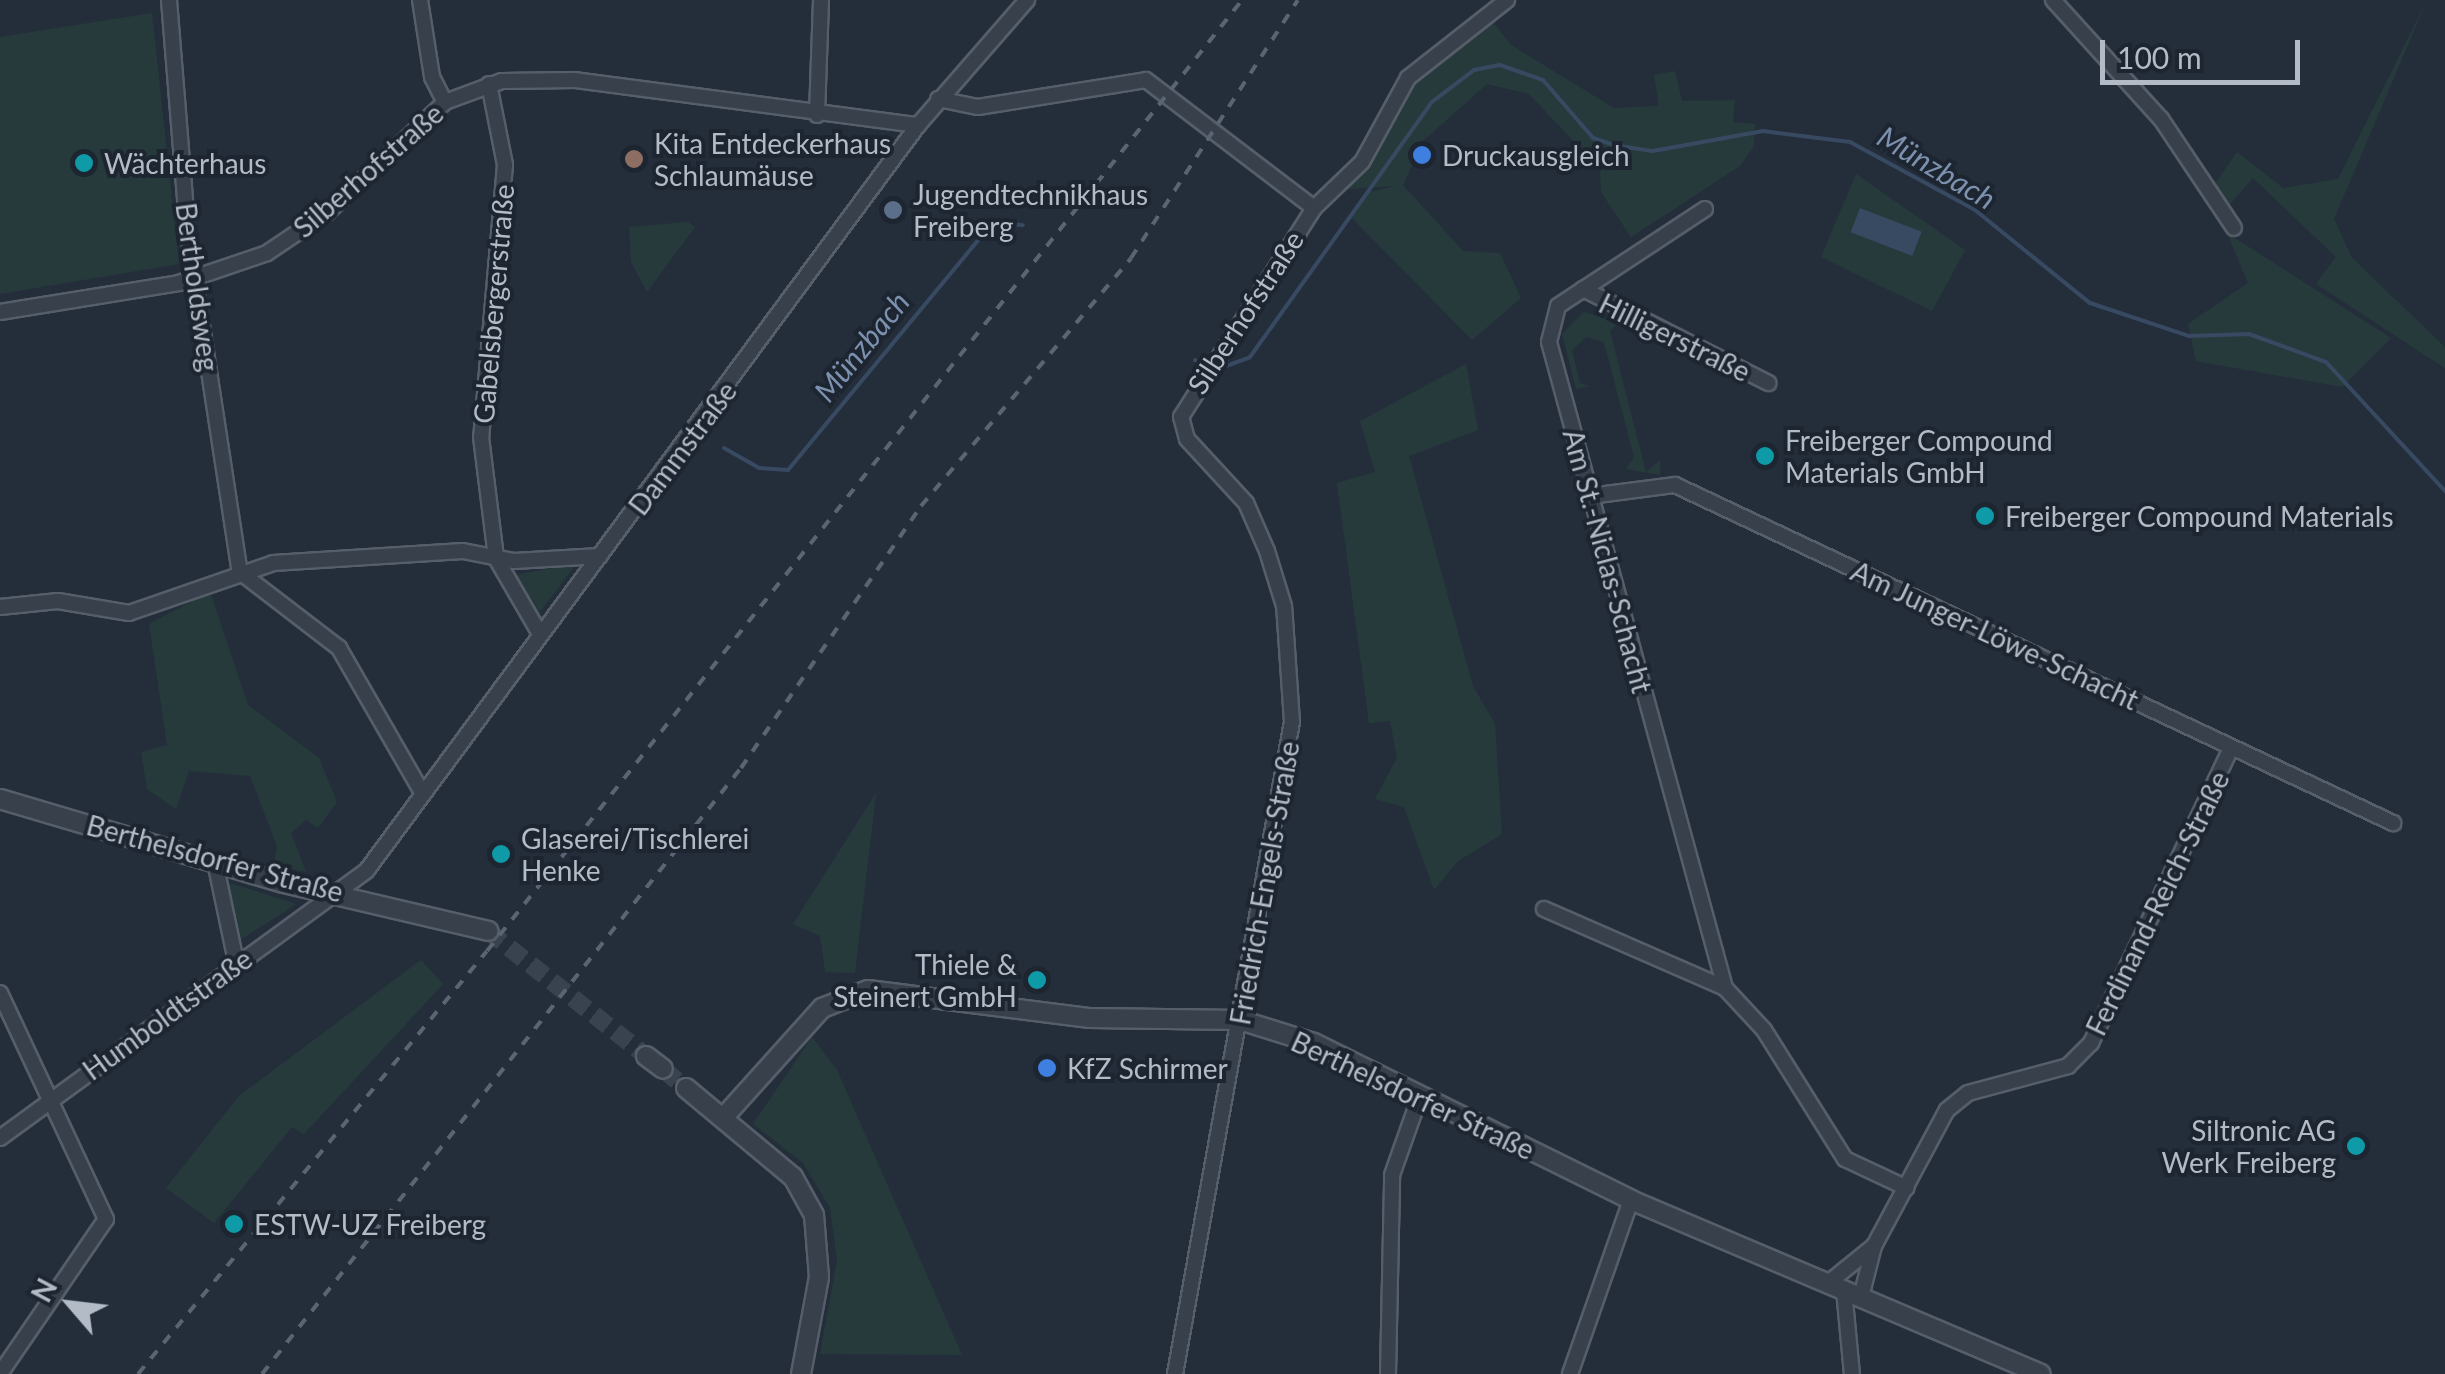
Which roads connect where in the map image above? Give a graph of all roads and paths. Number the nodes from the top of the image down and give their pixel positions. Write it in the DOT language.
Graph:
graph roads {
  1 [pos="168,0"];
  2 [pos="420,0"];
  3 [pos="821,0"];
  4 [pos="1027,0"];
  5 [pos="1507,0"];
  6 [pos="2053,0"];
  7 [pos="489,84"];
  8 [pos="938,99"];
  9 [pos="445,102"];
  10 [pos="818,115"];
  11 [pos="918,125"];
  12 [pos="1314,208"];
  13 [pos="1705,209"];
  14 [pos="2234,228"];
  15 [pos="197,277"];
  16 [pos="1583,289"];
  17 [pos="0,312"];
  18 [pos="1768,383"];
  19 [pos="1182,417"];
  20 [pos="1590,496"];
  21 [pos="600,556"];
  22 [pos="496,558"];
  23 [pos="240,572"];
  24 [pos="0,607"];
  25 [pos="540,634"];
  26 [pos="2232,748"];
  27 [pos="423,794"];
  28 [pos="0,799"];
  29 [pos="2393,824"];
  30 [pos="215,862"];
  31 [pos="336,893"];
  32 [pos="1544,908"];
  33 [pos="488,931"];
  34 [pos="236,962"];
  35 [pos="1725,988"];
  36 [pos="2,1001"];
  37 [pos="1240,1020"];
  38 [pos="646,1056"];
  39 [pos="663,1069"];
  40 [pos="686,1088"];
  41 [pos="1420,1096"];
  42 [pos="49,1100"];
  43 [pos="723,1118"];
  44 [pos="0,1138"];
  45 [pos="1907,1188"];
  46 [pos="1631,1200"];
  47 [pos="1874,1246"];
  48 [pos="1844,1290"];
  49 [pos="0,1374"];
  50 [pos="802,1374"];
  51 [pos="1176,1374"];
  52 [pos="1388,1374"];
  53 [pos="1570,1374"];
  54 [pos="1852,1374"];
  55 [pos="2042,1374"];
  1 -- 15 [label="street, Bertholdsweg"];
  2 -- 9 [label="street"];
  3 -- 10 [label="street"];
  4 -- 8 [label="street, Dammstraße"];
  5 -- 12 [label="street, Silberhofstraße"];
  6 -- 14 [label="street"];
  7 -- 9 [label="street, Silberhofstraße"];
  7 -- 10 [label="street, Silberhofstraße"];
  7 -- 22 [label="street, Gabelsbergerstraße"];
  8 -- 11 [label="street, Dammstraße"];
  8 -- 12 [label="street, Silberhofstraße"];
  9 -- 15 [label="street, Silberhofstraße"];
  10 -- 11 [label="street, Silberhofstraße"];
  11 -- 21 [label="street, Dammstraße"];
  12 -- 19 [label="street, Silberhofstraße"];
  13 -- 16 [label="street, Am St.-Niclas-Schacht"];
  15 -- 17 [label="street, Silberhofstraße"];
  15 -- 23 [label="street, Bertholdsweg"];
  16 -- 18 [label="street, Hilligerstraße"];
  16 -- 20 [label="street, Am St.-Niclas-Schacht"];
  19 -- 37 [label="street, Friedrich-Engels-Straße"];
  20 -- 26 [label="street, Am Junger-Löwe-Schacht"];
  20 -- 35 [label="street, Am St.-Niclas-Schacht"];
  21 -- 22 [label="street"];
  21 -- 25 [label="street, Dammstraße"];
  22 -- 23 [label="street"];
  22 -- 25 [label="street, Gabelsbergerstraße"];
  23 -- 24 [label="street"];
  23 -- 27 [label="street"];
  25 -- 27 [label="street, Dammstraße"];
  26 -- 29 [label="street, Am Junger-Löwe-Schacht"];
  26 -- 45 [label="street, Ferdinand-Reich-Straße"];
  27 -- 31 [label="street, Dammstraße"];
  28 -- 30 [label="street, Berthelsdorfer Straße"];
  30 -- 31 [label="street, Berthelsdorfer Straße"];
  30 -- 34 [label="street"];
  31 -- 33 [label="street, Berthelsdorfer Straße"];
  31 -- 34 [label="street, Humboldtstraße"];
  32 -- 35 [label="street, Am St.-Niclas-Schacht"];
  34 -- 42 [label="street, Humboldtstraße"];
  35 -- 45 [label="street, Am St.-Niclas-Schacht"];
  36 -- 42 [label="street"];
  37 -- 41 [label="street, Berthelsdorfer Straße"];
  37 -- 43 [label="street, Berthelsdorfer Straße"];
  37 -- 51 [label="street, Friedrich-Engels-Straße"];
  38 -- 39 [label="street"];
  40 -- 43 [label="street"];
  41 -- 46 [label="street, Berthelsdorfer Straße"];
  41 -- 52 [label="street"];
  42 -- 44 [label="street, Humboldtstraße"];
  42 -- 49 [label="street"];
  43 -- 50 [label="street"];
  45 -- 47 [label="street, Ferdinand-Reich-Straße"];
  46 -- 48 [label="street, Berthelsdorfer Straße"];
  46 -- 53 [label="street"];
  47 -- 48 [label="street, Ferdinand-Reich-Straße"];
  47 -- 48 [label="street, Ferdinand-Reich-Straße"];
  48 -- 54 [label="street"];
  48 -- 55 [label="street, Berthelsdorfer Straße"];
}
